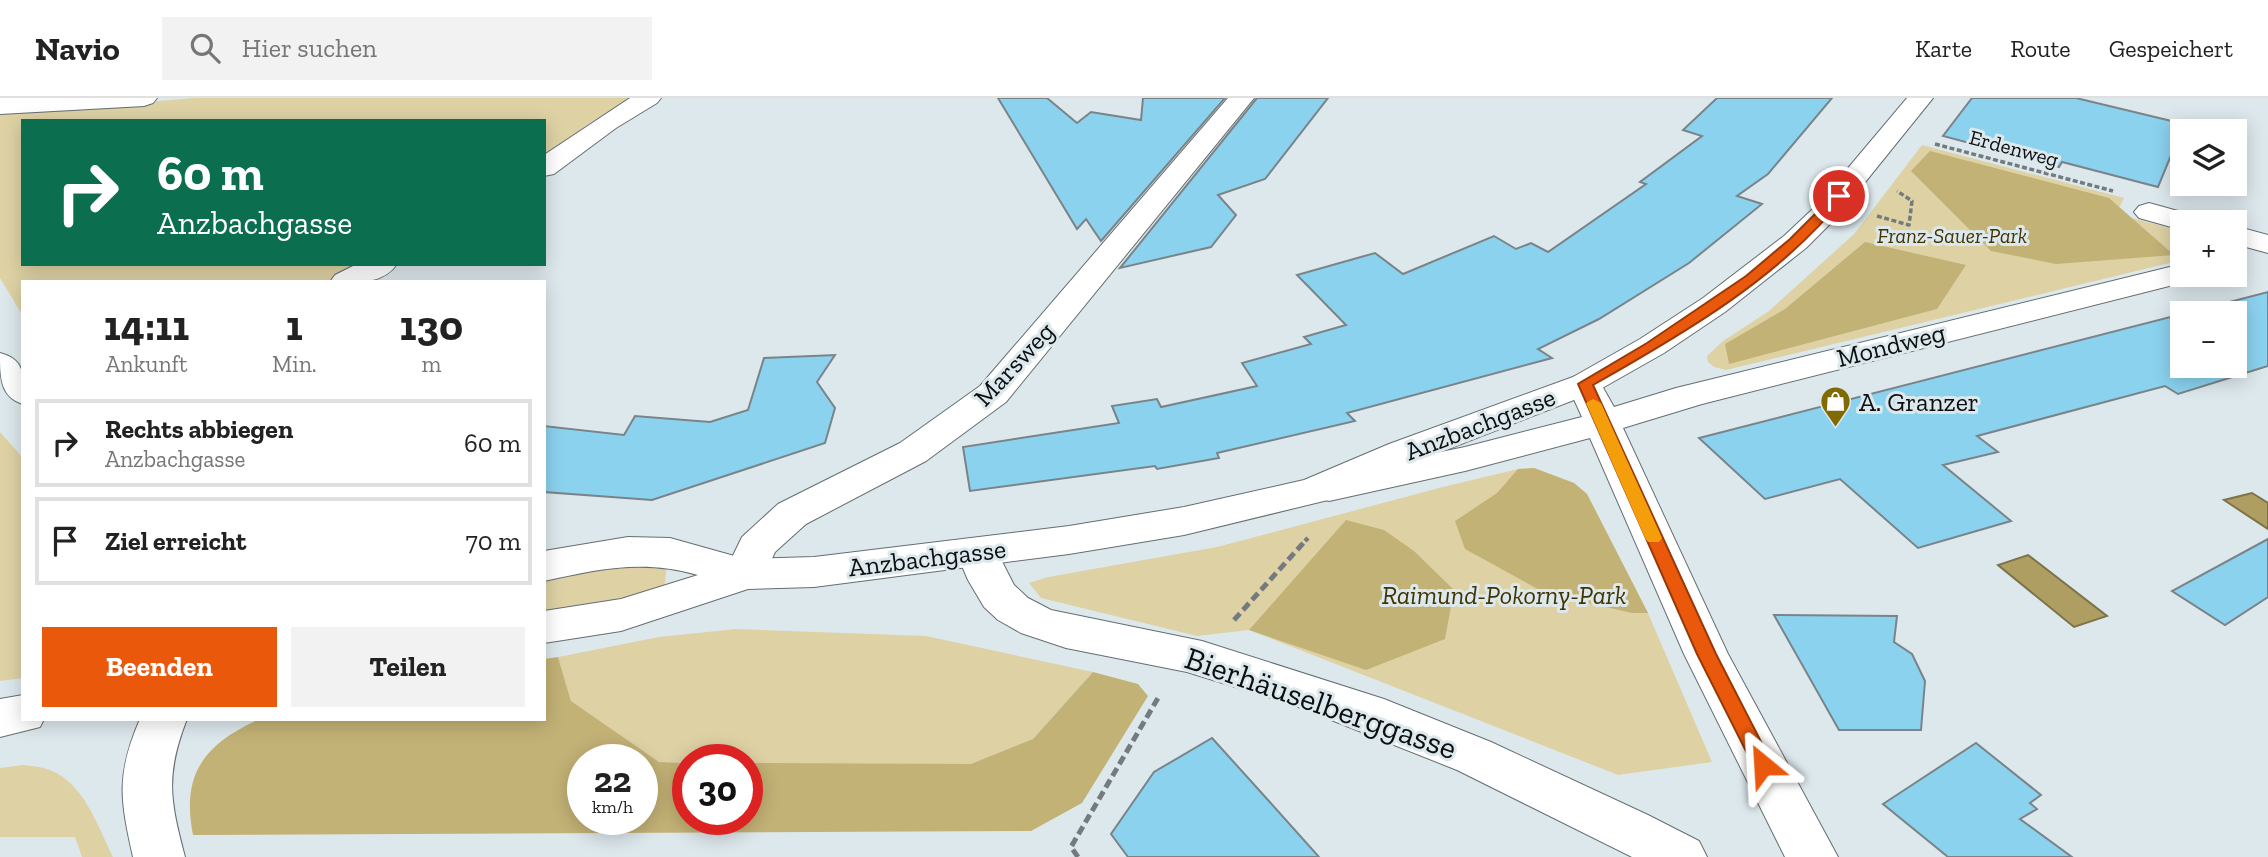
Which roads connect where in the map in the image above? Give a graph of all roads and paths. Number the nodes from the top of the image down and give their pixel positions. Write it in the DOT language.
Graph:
graph roads {
  1 [pos="144,98"];
  2 [pos="648,98"];
  3 [pos="1241,98"];
  4 [pos="1920,98"];
  5 [pos="0,106"];
  6 [pos="1894,133"];
  7 [pos="546,167"];
  8 [pos="2113,191"];
  9 [pos="2149,212"];
  10 [pos="2170,218"];
  11 [pos="2247,238"];
  12 [pos="2268,244"];
  13 [pos="2268,251"];
  14 [pos="2247,257"];
  15 [pos="378,266"];
  16 [pos="2170,276"];
  17 [pos="350,280"];
  18 [pos="0,363"];
  19 [pos="1585,384"];
  20 [pos="21,390"];
  21 [pos="1602,423"];
  22 [pos="1314,491"];
  23 [pos="1315,531"];
  24 [pos="977,552"];
  25 [pos="546,566"];
  26 [pos="745,574"];
  27 [pos="546,627"];
  28 [pos="1183,654"];
  29 [pos="21,715"];
  30 [pos="0,718"];
  31 [pos="163,721"];
  32 [pos="159,857"];
  33 [pos="1078,857"];
  34 [pos="1681,857"];
  35 [pos="1812,857"];
  1 -- 5 [label="street"];
  2 -- 7 [label="street"];
  3 -- 26 [label="street, Marsweg"];
  4 -- 6 [label="street, Anzbachgasse"];
  6 -- 8 [label="path, Erdenweg"];
  6 -- 19 [label="street, Anzbachgasse"];
  9 -- 10 [label="street"];
  11 -- 12 [label="street"];
  13 -- 14 [label="street"];
  15 -- 17 [label="street"];
  16 -- 21 [label="street, Mondweg"];
  18 -- 20 [label="street"];
  19 -- 21 [label="street"];
  19 -- 22 [label="street, Anzbachgasse"];
  21 -- 22 [label="street, Anzbachgasse"];
  21 -- 35 [label="street"];
  22 -- 24 [label="street, Anzbachgasse"];
  23 -- 28 [label="path"];
  24 -- 26 [label="street, Anzbachgasse"];
  24 -- 28 [label="street, Bierhäuselberggasse"];
  25 -- 26 [label="street, Anzbachgasse"];
  26 -- 27 [label="street, Anzbachgasse"];
  28 -- 33 [label="path"];
  28 -- 34 [label="street, Bierhäuselberggasse"];
  29 -- 30 [label="street"];
  31 -- 32 [label="street"];
}
